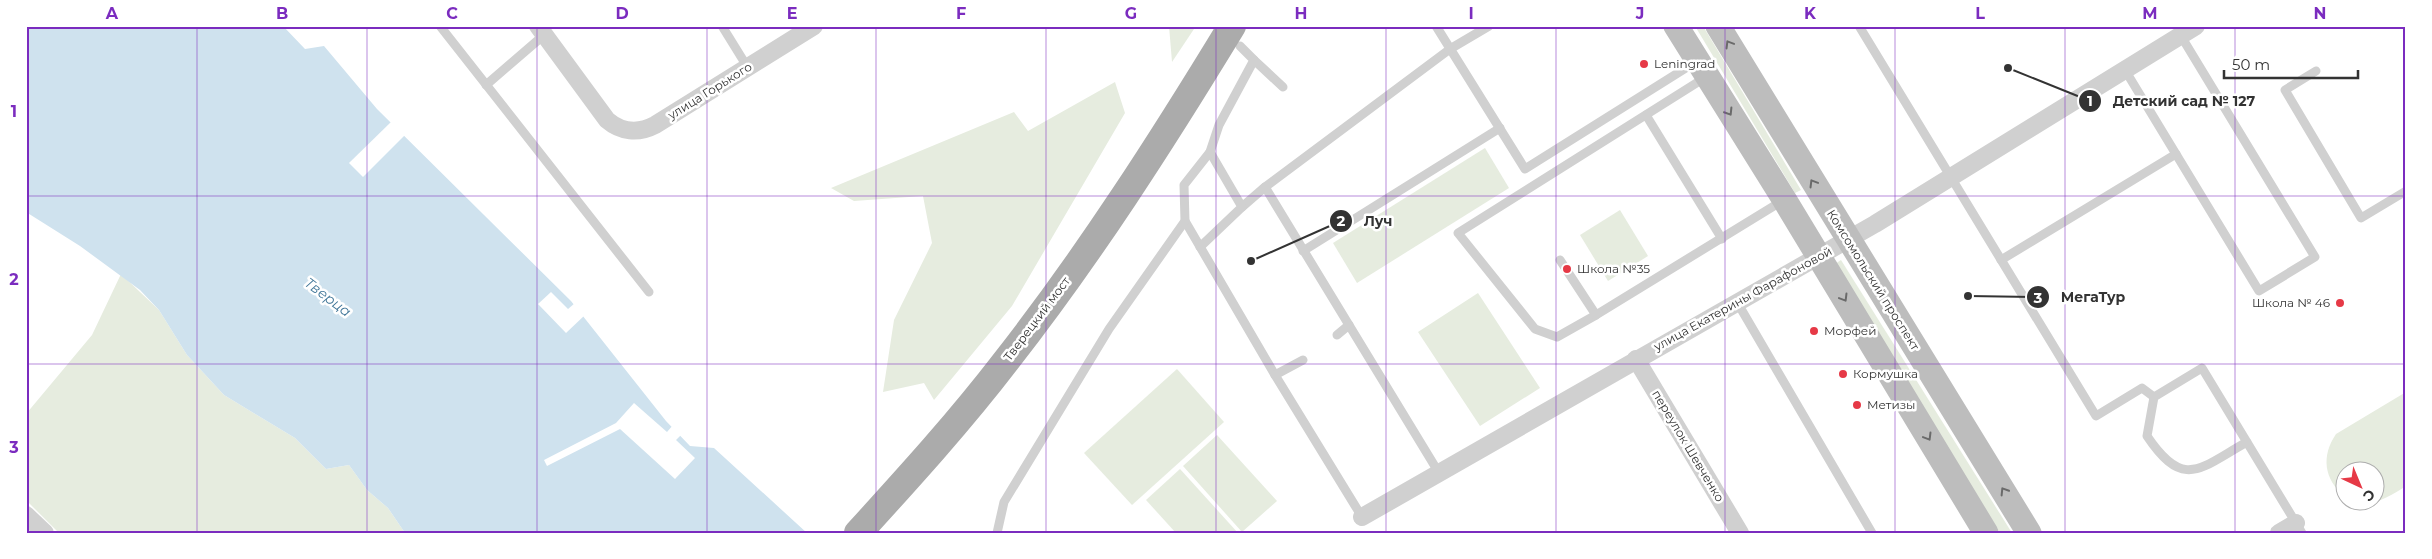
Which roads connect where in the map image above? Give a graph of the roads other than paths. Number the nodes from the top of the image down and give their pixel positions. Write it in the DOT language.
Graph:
graph roads {
  1 [pos="440,26"];
  2 [pos="722,26"];
  3 [pos="814,26"];
  4 [pos="1436,26"];
  5 [pos="1489,26"];
  6 [pos="1676,26"];
  7 [pos="1718,26"];
  8 [pos="1859,26"];
  9 [pos="2196,26"];
  10 [pos="541,31"];
  11 [pos="2180,36"];
  12 [pos="1245,40"];
  13 [pos="1450,49"];
  14 [pos="748,68"];
  15 [pos="1702,69"];
  16 [pos="2125,70"];
  17 [pos="2316,71"];
  18 [pos="486,85"];
  19 [pos="1283,87"];
  20 [pos="1201,93"];
  21 [pos="1646,115"];
  22 [pos="1500,128"];
  23 [pos="1210,152"];
  24 [pos="2176,154"];
  25 [pos="1951,178"];
  26 [pos="1265,188"];
  27 [pos="2406,191"];
  28 [pos="1784,199"];
  29 [pos="1242,207"];
  30 [pos="1185,222"];
  31 [pos="1722,239"];
  32 [pos="1848,240"];
  33 [pos="1200,247"];
  34 [pos="1303,251"];
  35 [pos="1819,257"];
  36 [pos="1560,260"];
  37 [pos="2001,260"];
  38 [pos="648,292"];
  39 [pos="1737,302"];
  40 [pos="1596,315"];
  41 [pos="1349,325"];
  42 [pos="1337,335"];
  43 [pos="1636,359"];
  44 [pos="1303,360"];
  45 [pos="1275,376"];
  46 [pos="2154,398"];
  47 [pos="2246,442"];
  48 [pos="1439,473"];
  49 [pos="26,515"];
  50 [pos="1362,517"];
  51 [pos="2299,528"];
  52 [pos="45,533"];
  53 [pos="858,533"];
  54 [pos="878,533"];
  55 [pos="997,533"];
  56 [pos="1740,533"];
  57 [pos="1872,533"];
  58 [pos="1986,533"];
  59 [pos="2029,533"];
  60 [pos="2279,533"];
  1 -- 18 [label="lane"];
  2 -- 14 [label="lane"];
  3 -- 14 [label="street, улица Горького"];
  4 -- 13 [label="lane"];
  5 -- 13 [label="lane"];
  6 -- 15 [label="street"];
  32 -- 7 [label="street, Комсомольский проспект, one-way"];
  8 -- 25 [label="lane"];
  9 -- 11 [label="street, улица Екатерины Фарафоновой"];
  10 -- 14 [label="street, улица Горького"];
  10 -- 18 [label="lane"];
  11 -- 16 [label="street, улица Екатерины Фарафоновой"];
  11 -- 24 [label="lane"];
  12 -- 19 [label="lane"];
  12 -- 20 [label="main road"];
  12 -- 23 [label="lane"];
  13 -- 22 [label="lane"];
  13 -- 26 [label="lane"];
  15 -- 21 [label="lane"];
  15 -- 22 [label="lane"];
  15 -- 28 [label="street, one-way"];
  16 -- 24 [label="lane"];
  16 -- 25 [label="street, улица Екатерины Фарафоновой"];
  17 -- 27 [label="lane"];
  18 -- 38 [label="lane"];
  20 -- 53 [label="main road, Тверецкий мост"];
  20 -- 54 [label="main road, Тверецкий мост"];
  21 -- 31 [label="lane"];
  21 -- 40 [label="lane"];
  22 -- 34 [label="lane"];
  23 -- 29 [label="lane"];
  23 -- 30 [label="lane"];
  24 -- 37 [label="lane"];
  25 -- 32 [label="street, улица Екатерины Фарафоновой"];
  25 -- 37 [label="lane"];
  26 -- 29 [label="lane"];
  26 -- 34 [label="lane"];
  28 -- 31 [label="lane"];
  28 -- 35 [label="street"];
  29 -- 33 [label="lane"];
  30 -- 33 [label="lane"];
  30 -- 55 [label="lane"];
  31 -- 40 [label="lane"];
  32 -- 35 [label="street, улица Екатерины Фарафоновой"];
  59 -- 32 [label="street, Комсомольский проспект, one-way"];
  33 -- 45 [label="lane"];
  34 -- 41 [label="lane"];
  35 -- 39 [label="street, улица Екатерины Фарафоновой"];
  35 -- 58 [label="street, one-way"];
  36 -- 40 [label="lane"];
  37 -- 46 [label="lane"];
  39 -- 43 [label="street, улица Екатерины Фарафоновой"];
  39 -- 57 [label="lane"];
  41 -- 42 [label="lane"];
  41 -- 48 [label="lane"];
  43 -- 48 [label="street, улица Екатерины Фарафоновой"];
  43 -- 56 [label="street, переулок Шевченко"];
  44 -- 45 [label="lane"];
  45 -- 50 [label="lane"];
  46 -- 47 [label="lane"];
  46 -- 47 [label="lane"];
  47 -- 51 [label="lane"];
  48 -- 50 [label="street, улица Екатерины Фарафоновой"];
  49 -- 52 [label="street"];
  51 -- 60 [label="street"];
}
